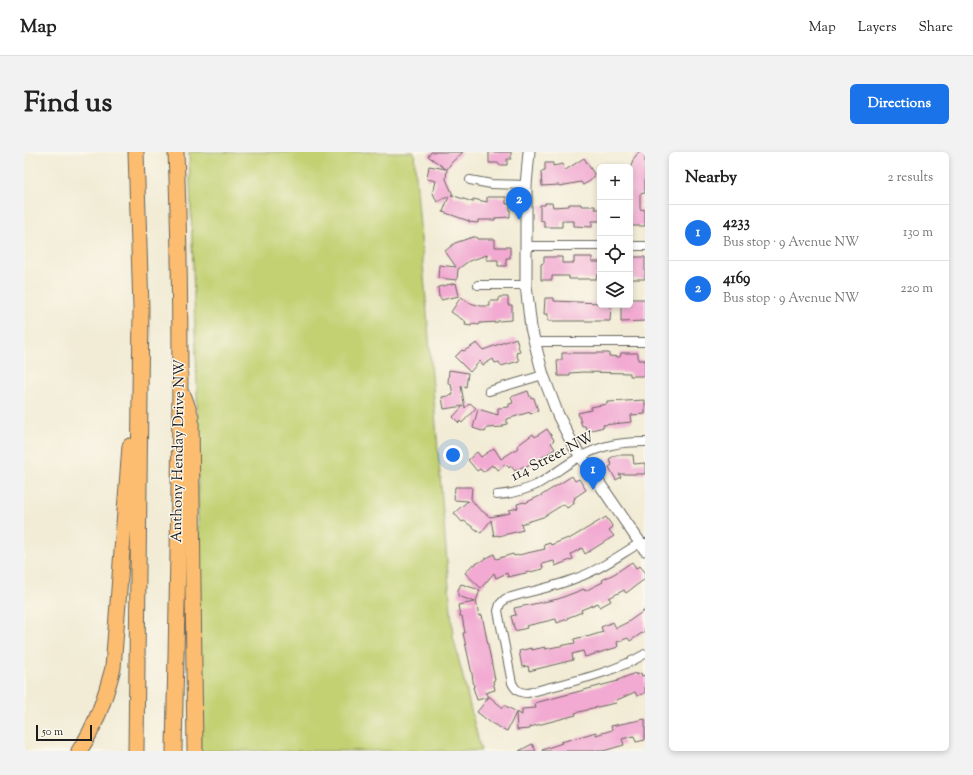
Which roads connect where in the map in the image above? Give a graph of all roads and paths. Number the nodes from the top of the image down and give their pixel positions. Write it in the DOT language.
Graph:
graph roads {
  1 [pos="136,152"];
  2 [pos="176,152"];
  3 [pos="529,152"];
  4 [pos="470,180"];
  5 [pos="526,185"];
  6 [pos="526,246"];
  7 [pos="597,246"];
  8 [pos="633,246"];
  9 [pos="645,246"];
  10 [pos="478,285"];
  11 [pos="526,285"];
  12 [pos="141,308"];
  13 [pos="534,342"];
  14 [pos="645,342"];
  15 [pos="543,375"];
  16 [pos="180,386"];
  17 [pos="489,391"];
  18 [pos="645,442"];
  19 [pos="580,457"];
  20 [pos="497,495"];
  21 [pos="643,545"];
  22 [pos="645,654"];
  23 [pos="79,751"];
  24 [pos="136,751"];
  25 [pos="174,751"];
  26 [pos="195,751"];
  1 -- 12 [label="highway"];
  2 -- 16 [label="highway, Anthony Henday Drive NW"];
  3 -- 5 [label="street"];
  4 -- 5 [label="street"];
  5 -- 6 [label="street"];
  6 -- 7 [label="street"];
  6 -- 11 [label="street"];
  8 -- 9 [label="street"];
  10 -- 11 [label="street"];
  11 -- 13 [label="street"];
  12 -- 23 [label="highway"];
  12 -- 24 [label="highway"];
  13 -- 14 [label="street"];
  13 -- 15 [label="street"];
  15 -- 17 [label="street"];
  15 -- 19 [label="street"];
  16 -- 25 [label="highway, Anthony Henday Drive NW"];
  16 -- 26 [label="highway"];
  18 -- 19 [label="street, 114 Street NW"];
  19 -- 20 [label="street, 114 Street NW"];
  19 -- 21 [label="street"];
  21 -- 22 [label="street"];
}
